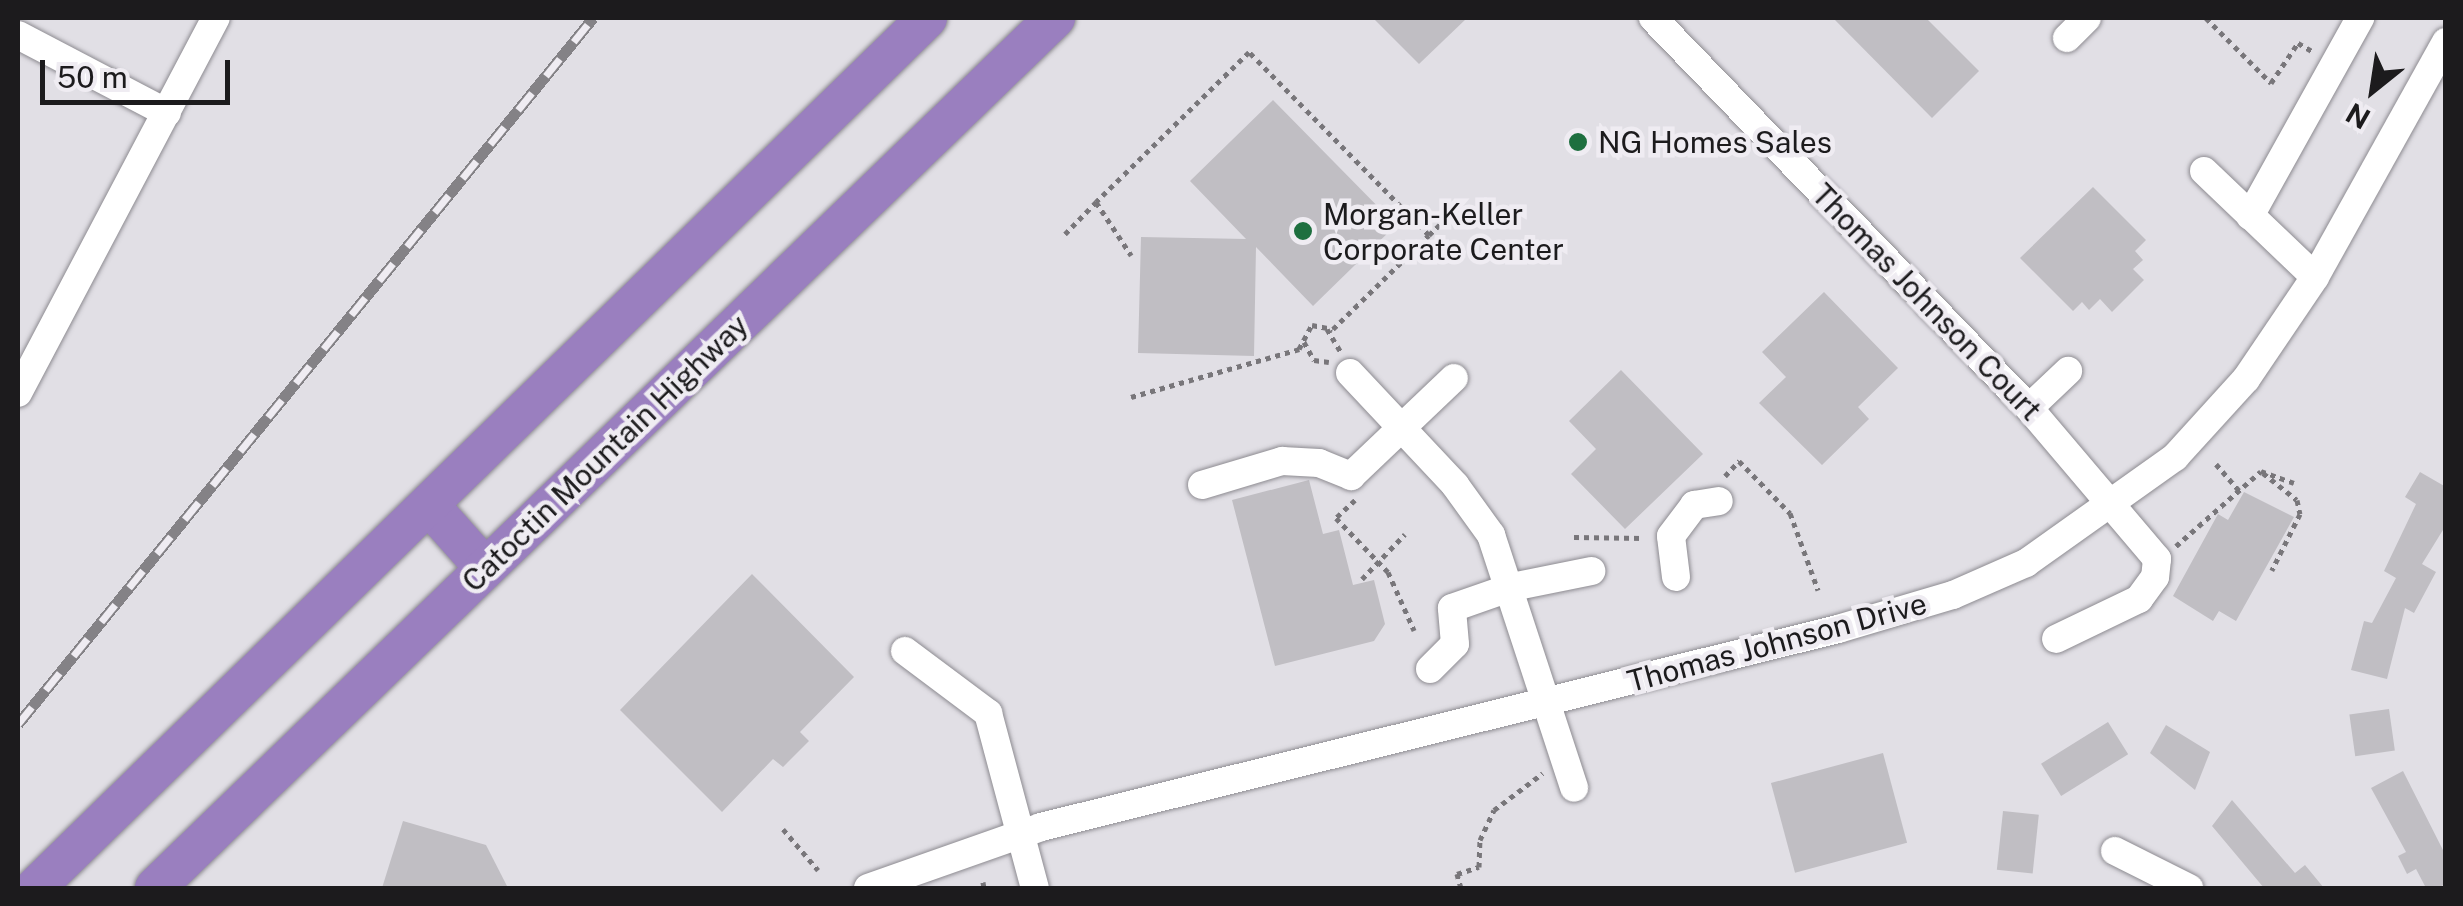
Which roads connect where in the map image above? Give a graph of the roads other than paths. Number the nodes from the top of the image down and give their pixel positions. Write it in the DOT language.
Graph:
graph roads {
  1 [pos="216,18"];
  2 [pos="927,18"];
  3 [pos="1055,18"];
  4 [pos="1654,18"];
  5 [pos="2360,18"];
  6 [pos="18,35"];
  7 [pos="2446,42"];
  8 [pos="2421,87"];
  9 [pos="2446,102"];
  10 [pos="166,113"];
  11 [pos="2204,172"];
  12 [pos="2250,216"];
  13 [pos="2316,278"];
  14 [pos="2068,370"];
  15 [pos="1350,373"];
  16 [pos="1454,378"];
  17 [pos="18,392"];
  18 [pos="2030,408"];
  19 [pos="1402,428"];
  20 [pos="1202,485"];
  21 [pos="1718,501"];
  22 [pos="2114,504"];
  23 [pos="428,505"];
  24 [pos="485,568"];
  25 [pos="1592,570"];
  26 [pos="1676,576"];
  27 [pos="1512,586"];
  28 [pos="2056,639"];
  29 [pos="905,651"];
  30 [pos="1430,669"];
  31 [pos="1545,703"];
  32 [pos="1574,788"];
  33 [pos="1016,834"];
  34 [pos="2115,851"];
  35 [pos="35,888"];
  36 [pos="155,888"];
  37 [pos="868,888"];
  38 [pos="1035,888"];
  39 [pos="2189,888"];
  1 -- 10 [label="street"];
  2 -- 23 [label="highway"];
  3 -- 24 [label="highway, Catoctin Mountain Highway"];
  4 -- 18 [label="street, Thomas Johnson Court"];
  5 -- 12 [label="street"];
  6 -- 10 [label="street"];
  7 -- 8 [label="street, Thomas Johnson Drive"];
  8 -- 9 [label="street"];
  8 -- 13 [label="street, Thomas Johnson Drive"];
  10 -- 17 [label="street"];
  11 -- 12 [label="street"];
  12 -- 13 [label="street"];
  13 -- 22 [label="street, Thomas Johnson Drive"];
  14 -- 18 [label="street"];
  15 -- 19 [label="street"];
  16 -- 19 [label="street"];
  18 -- 22 [label="street, Thomas Johnson Court"];
  19 -- 20 [label="street"];
  19 -- 27 [label="street"];
  21 -- 26 [label="street"];
  22 -- 28 [label="street, Thomas Johnson Court"];
  22 -- 31 [label="street, Thomas Johnson Drive"];
  23 -- 24 [label="highway"];
  23 -- 35 [label="highway"];
  24 -- 36 [label="highway, Catoctin Mountain Highway"];
  25 -- 27 [label="street"];
  27 -- 30 [label="street"];
  27 -- 31 [label="street"];
  29 -- 33 [label="street"];
  31 -- 32 [label="street"];
  31 -- 33 [label="street, Thomas Johnson Drive"];
  33 -- 37 [label="street, Thomas Johnson Drive"];
  33 -- 38 [label="street"];
  34 -- 39 [label="street"];
}
